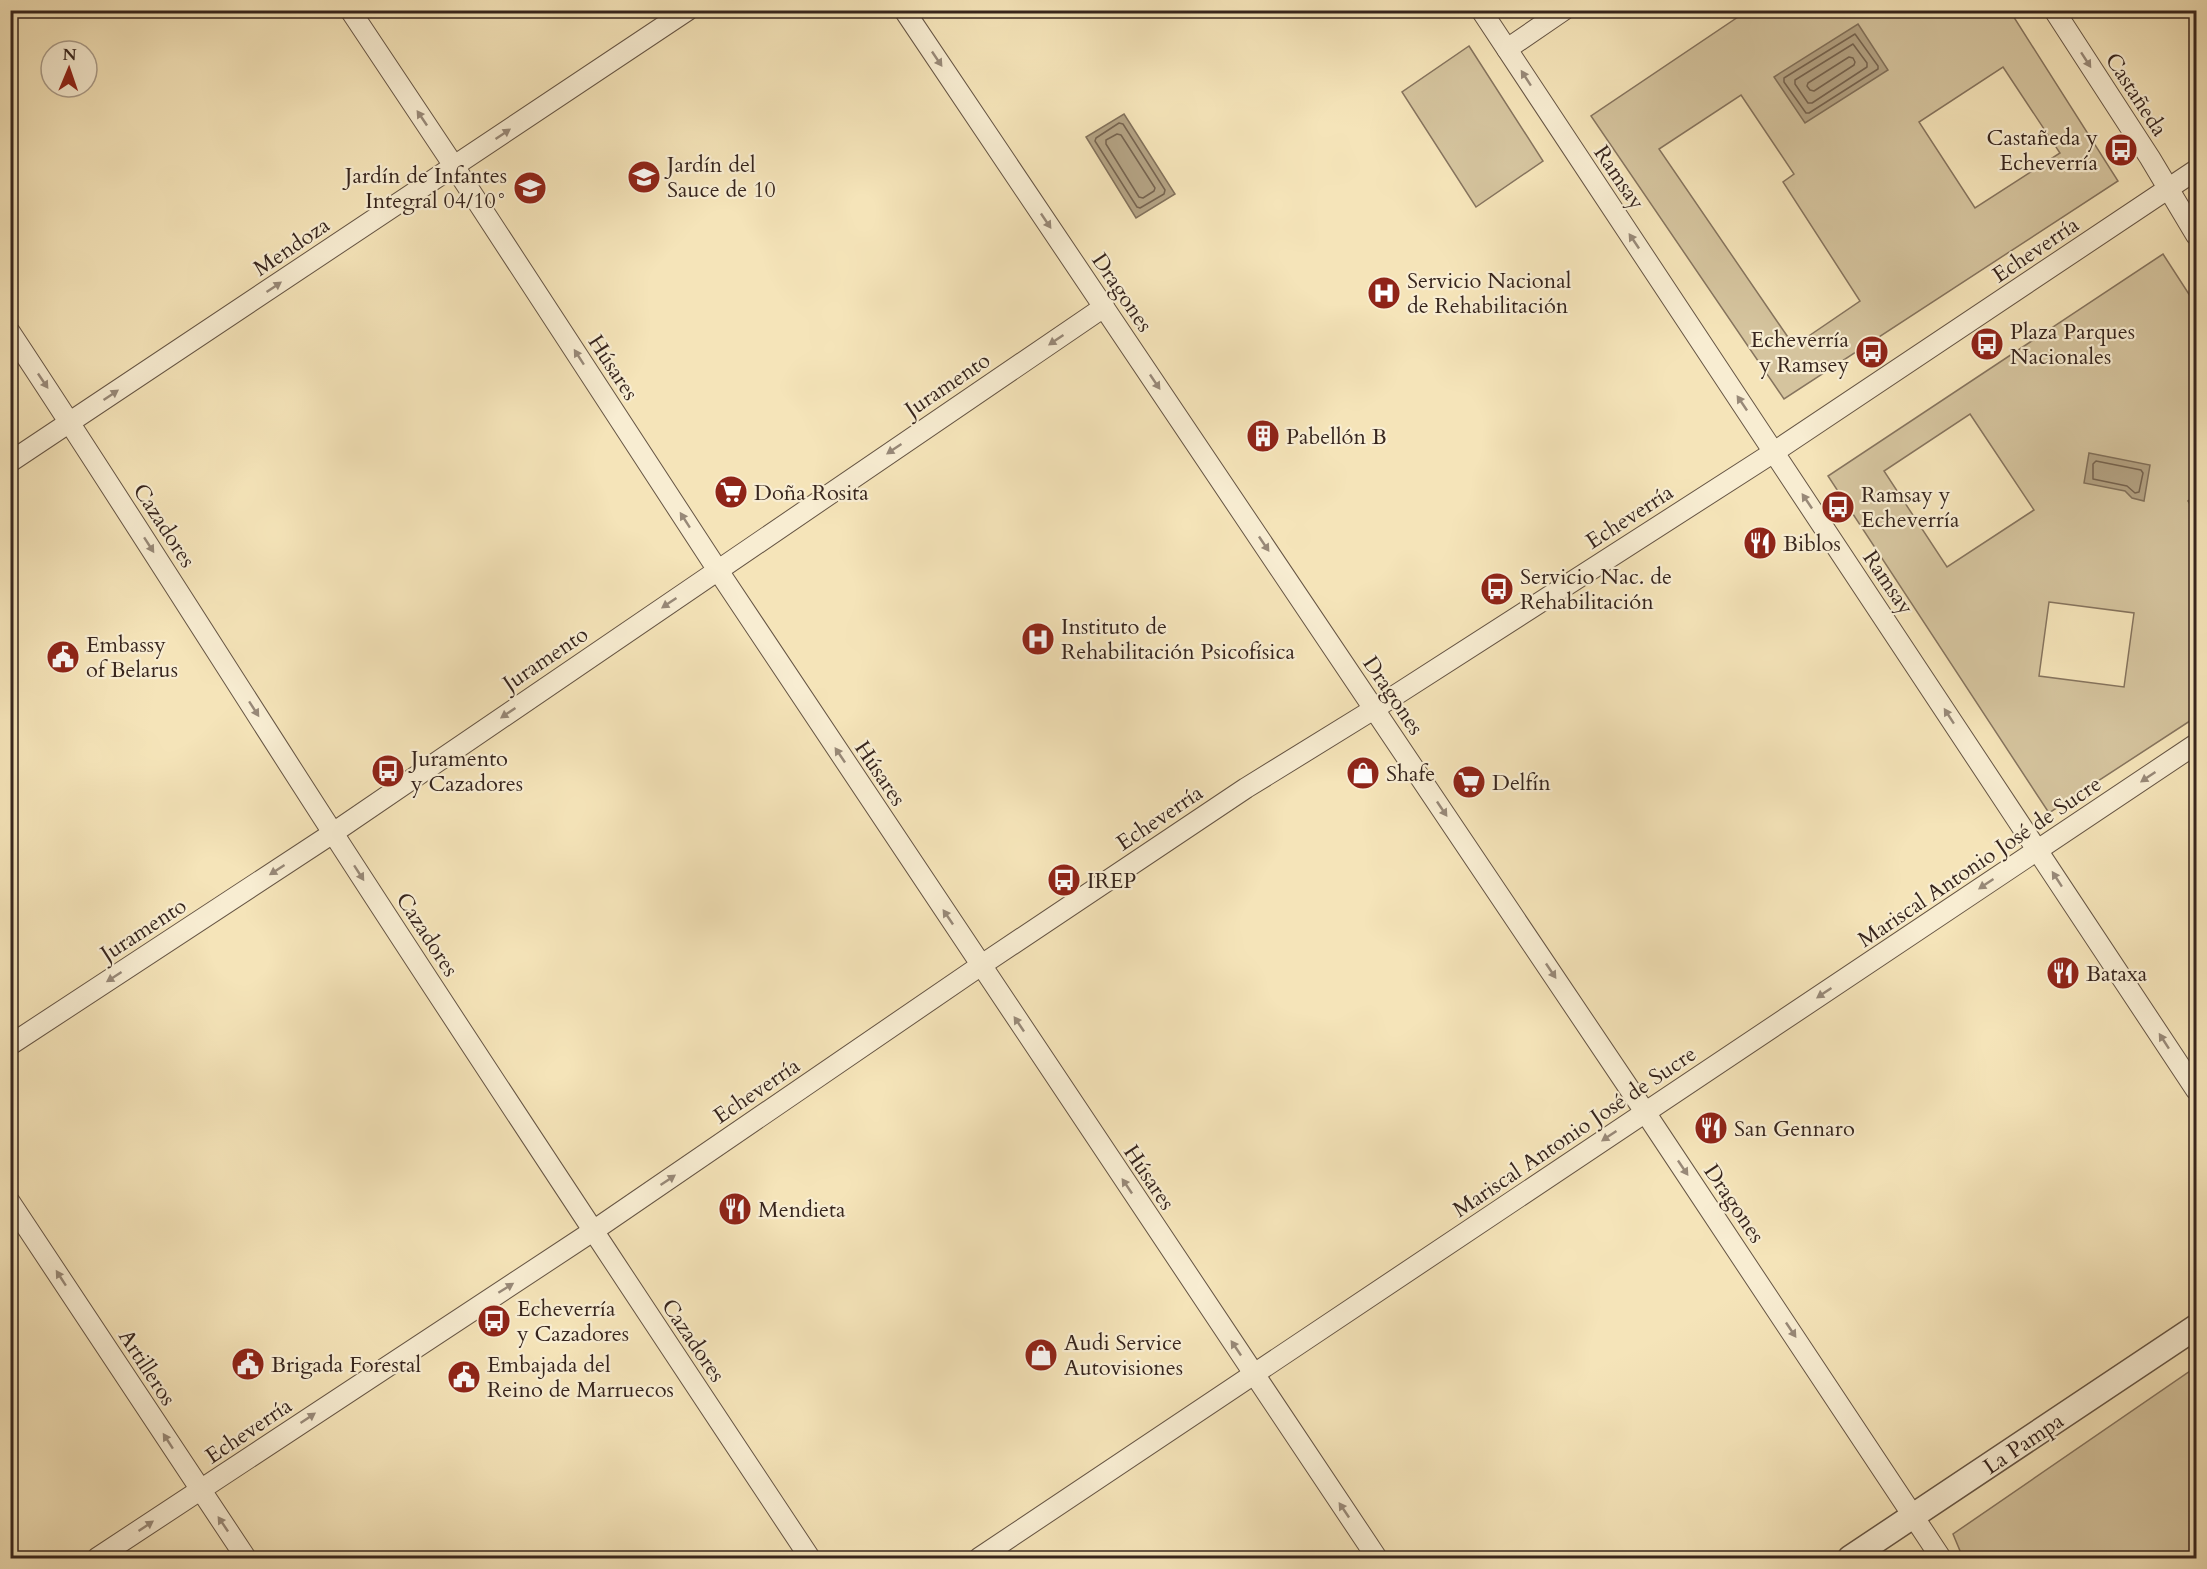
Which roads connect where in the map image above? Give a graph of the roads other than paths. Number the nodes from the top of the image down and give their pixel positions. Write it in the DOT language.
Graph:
graph roads {
  1 [pos="350,10"];
  2 [pos="688,10"];
  3 [pos="904,10"];
  4 [pos="1481,10"];
  5 [pos="1564,10"];
  6 [pos="2054,10"];
  7 [pos="1507,49"];
  8 [pos="454,166"];
  9 [pos="2196,170"];
  10 [pos="2168,189"];
  11 [pos="2196,235"];
  12 [pos="1104,307"];
  13 [pos="10,332"];
  14 [pos="70,422"];
  15 [pos="1774,452"];
  16 [pos="10,462"];
  17 [pos="717,570"];
  18 [pos="1374,709"];
  19 [pos="2196,744"];
  20 [pos="333,833"];
  21 [pos="2037,850"];
  22 [pos="980,966"];
  23 [pos="10,1044"];
  24 [pos="2196,1090"];
  25 [pos="1646,1112"];
  26 [pos="10,1202"];
  27 [pos="593,1232"];
  28 [pos="2196,1327"];
  29 [pos="1254,1374"];
  30 [pos="200,1490"];
  31 [pos="1914,1516"];
  32 [pos="97,1558"];
  33 [pos="246,1558"];
  34 [pos="810,1558"];
  35 [pos="980,1558"];
  36 [pos="1377,1558"];
  37 [pos="1850,1558"];
  38 [pos="1941,1558"];
  8 -- 1 [label="street, Húsares, one-way"];
  8 -- 2 [label="street, Mendoza, one-way"];
  3 -- 12 [label="street, Dragones, one-way"];
  4 -- 7 [label="street, Ramsay"];
  5 -- 7 [label="street"];
  6 -- 10 [label="street, Castañeda, one-way"];
  15 -- 7 [label="street, Ramsay, one-way"];
  14 -- 8 [label="street, Mendoza, one-way"];
  17 -- 8 [label="street, Húsares, one-way"];
  9 -- 10 [label="street, Echeverría"];
  10 -- 11 [label="street, Castañeda"];
  10 -- 15 [label="street, Echeverría"];
  12 -- 17 [label="street, Juramento, one-way"];
  12 -- 18 [label="street, Dragones, one-way"];
  13 -- 14 [label="street, Cazadores, one-way"];
  14 -- 16 [label="street, Mendoza"];
  14 -- 20 [label="street, Cazadores, one-way"];
  15 -- 18 [label="street, Echeverría"];
  21 -- 15 [label="street, Ramsay, one-way"];
  17 -- 20 [label="street, Juramento, one-way"];
  22 -- 17 [label="street, Húsares, one-way"];
  18 -- 22 [label="street, Echeverría"];
  18 -- 25 [label="street, Dragones, one-way"];
  19 -- 21 [label="street, Mariscal Antonio José de Sucre, one-way"];
  20 -- 23 [label="street, Juramento, one-way"];
  20 -- 27 [label="street, Cazadores, one-way"];
  24 -- 21 [label="street, Ramsay, one-way"];
  21 -- 25 [label="street, Mariscal Antonio José de Sucre, one-way"];
  27 -- 22 [label="street, Echeverría, one-way"];
  29 -- 22 [label="street, Húsares, one-way"];
  25 -- 29 [label="street, Mariscal Antonio José de Sucre, one-way"];
  25 -- 31 [label="street, Dragones, one-way"];
  30 -- 26 [label="street, Artilleros, one-way"];
  30 -- 27 [label="street, Echeverría, one-way"];
  27 -- 34 [label="street, Cazadores"];
  28 -- 31 [label="street, La Pampa"];
  29 -- 35 [label="street, Mariscal Antonio José de Sucre"];
  36 -- 29 [label="street, Húsares, one-way"];
  32 -- 30 [label="street, Echeverría, one-way"];
  33 -- 30 [label="street, Artilleros, one-way"];
  31 -- 37 [label="street, La Pampa"];
  31 -- 38 [label="street, Dragones"];
}
